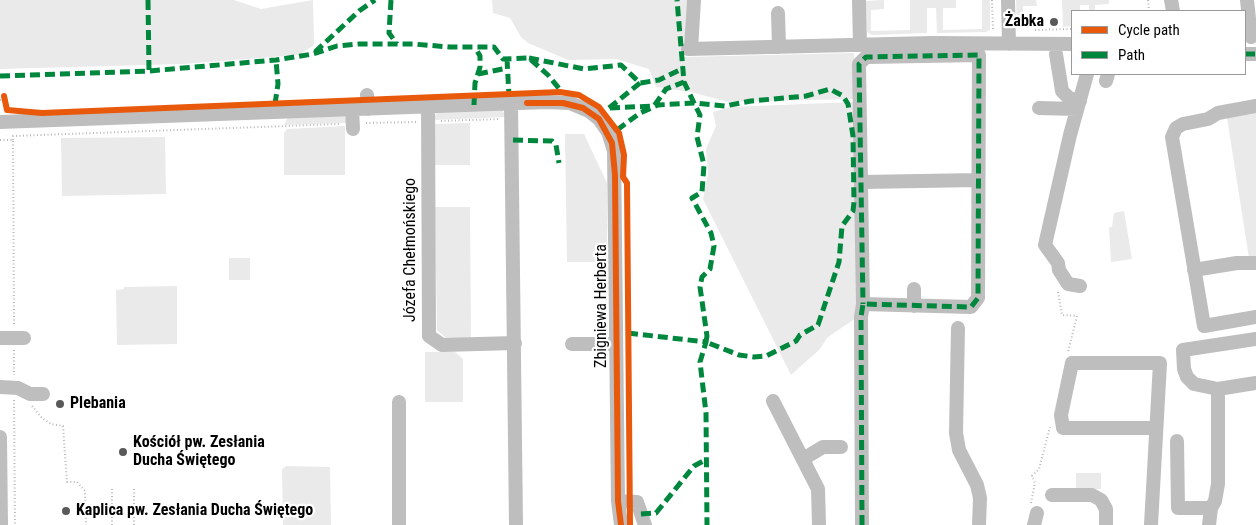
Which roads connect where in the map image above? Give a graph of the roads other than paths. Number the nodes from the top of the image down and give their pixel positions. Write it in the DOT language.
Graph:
graph roads {
  1 [pos="694,0"];
  2 [pos="859,0"];
  3 [pos="1008,0"];
  4 [pos="1246,0"];
  5 [pos="778,13"];
  6 [pos="1009,37"];
  7 [pos="1251,37"];
  8 [pos="1071,44"];
  9 [pos="860,45"];
  10 [pos="779,47"];
  11 [pos="1056,54"];
  12 [pos="1087,75"];
  13 [pos="511,103"];
  14 [pos="1078,105"];
  15 [pos="428,106"];
  16 [pos="1256,106"];
  17 [pos="1039,108"];
  18 [pos="352,109"];
  19 [pos="0,122"];
  20 [pos="353,126"];
  21 [pos="978,180"];
  22 [pos="862,182"];
  23 [pos="1256,264"];
  24 [pos="1194,270"];
  25 [pos="1080,286"];
  26 [pos="914,289"];
  27 [pos="863,304"];
  28 [pos="914,306"];
  29 [pos="1256,317"];
  30 [pos="958,328"];
  31 [pos="0,338"];
  32 [pos="24,338"];
  33 [pos="1256,339"];
  34 [pos="515,343"];
  35 [pos="572,344"];
  36 [pos="616,344"];
  37 [pos="1256,383"];
  38 [pos="0,388"];
  39 [pos="1218,389"];
  40 [pos="43,394"];
  41 [pos="773,401"];
  42 [pos="399,402"];
  43 [pos="1156,428"];
  44 [pos="0,436"];
  45 [pos="1177,441"];
  46 [pos="841,447"];
  47 [pos="803,459"];
  48 [pos="1060,491"];
  49 [pos="618,501"];
  50 [pos="1211,508"];
  51 [pos="1,525"];
  52 [pos="399,525"];
  53 [pos="516,525"];
  54 [pos="615,525"];
  55 [pos="621,525"];
  56 [pos="644,525"];
  57 [pos="819,525"];
  58 [pos="862,525"];
  59 [pos="979,525"];
  60 [pos="1106,525"];
  61 [pos="1151,525"];
  62 [pos="1209,525"];
  1 -- 10 [label="street"];
  2 -- 9 [label="street"];
  3 -- 6 [label="street"];
  4 -- 7 [label="street"];
  5 -- 10 [label="street"];
  6 -- 8 [label="street"];
  6 -- 9 [label="street"];
  9 -- 10 [label="street"];
  11 -- 14 [label="street"];
  12 -- 14 [label="street"];
  13 -- 15 [label="street"];
  13 -- 34 [label="street"];
  13 -- 36 [label="street, Zbigniewa Herberta"];
  14 -- 17 [label="street"];
  14 -- 25 [label="street"];
  15 -- 18 [label="street"];
  15 -- 34 [label="street, Józefa Chełmońskiego"];
  16 -- 24 [label="street"];
  18 -- 19 [label="street"];
  18 -- 20 [label="street"];
  21 -- 22 [label="street"];
  21 -- 22 [label="street"];
  21 -- 28 [label="street"];
  22 -- 27 [label="street"];
  23 -- 24 [label="street"];
  24 -- 29 [label="street"];
  26 -- 28 [label="street"];
  27 -- 28 [label="street"];
  27 -- 58 [label="street"];
  30 -- 59 [label="street"];
  31 -- 32 [label="street"];
  33 -- 39 [label="street"];
  34 -- 53 [label="street"];
  35 -- 36 [label="street"];
  36 -- 49 [label="street, Zbigniewa Herberta"];
  37 -- 39 [label="street"];
  38 -- 40 [label="street"];
  39 -- 50 [label="street"];
  41 -- 47 [label="street"];
  42 -- 52 [label="street"];
  43 -- 43 [label="street"];
  43 -- 61 [label="street"];
  44 -- 51 [label="street"];
  45 -- 50 [label="street"];
  46 -- 47 [label="street"];
  47 -- 57 [label="street"];
  48 -- 60 [label="street"];
  49 -- 54 [label="street, Zbigniewa Herberta"];
  49 -- 55 [label="street, Zbigniewa Herberta"];
  49 -- 56 [label="street"];
  50 -- 62 [label="street"];
}
